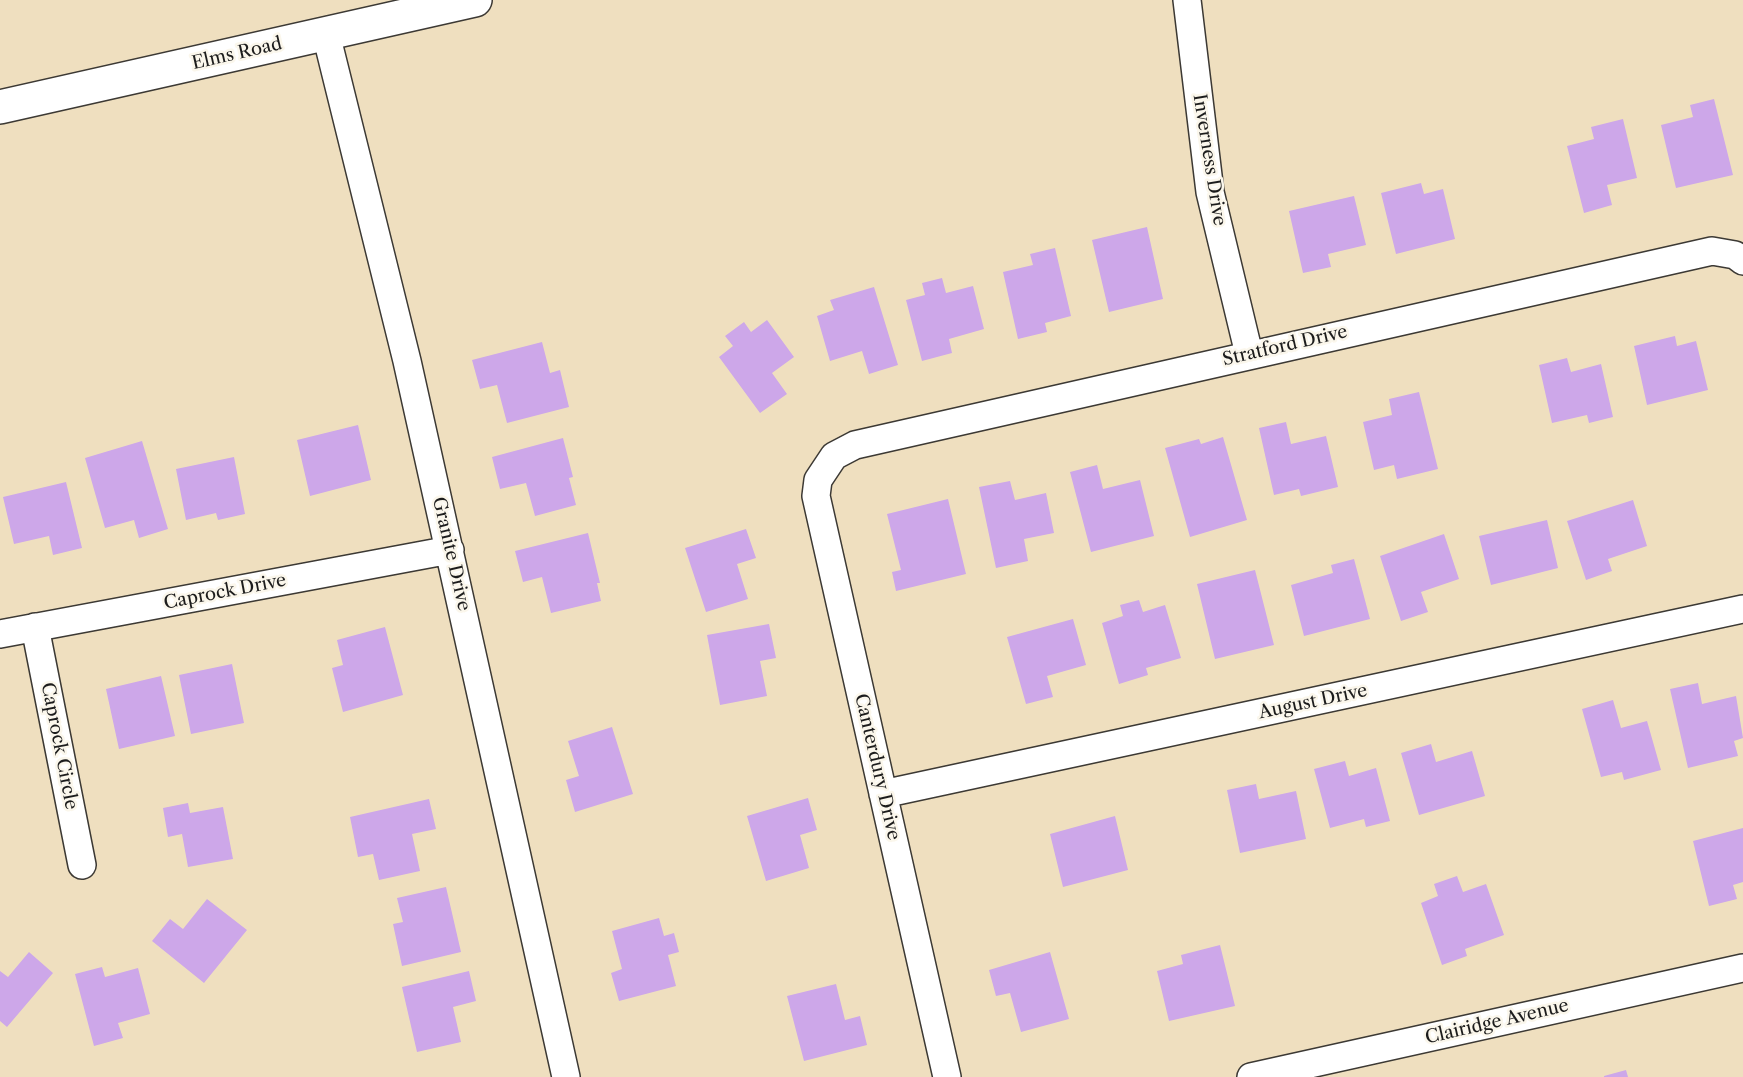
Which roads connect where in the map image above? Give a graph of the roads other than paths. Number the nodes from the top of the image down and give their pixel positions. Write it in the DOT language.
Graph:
graph roads {
  1 [pos="475,0"];
  2 [pos="1187,0"];
  3 [pos="326,34"];
  4 [pos="0,107"];
  5 [pos="1743,261"];
  6 [pos="1249,354"];
  7 [pos="830,460"];
  8 [pos="450,550"];
  9 [pos="1743,609"];
  10 [pos="35,627"];
  11 [pos="0,634"];
  12 [pos="883,795"];
  13 [pos="82,865"];
  14 [pos="1743,968"];
  15 [pos="566,1077"];
  16 [pos="947,1077"];
  17 [pos="1251,1077"];
  1 -- 3 [label="main road, Elms Road"];
  2 -- 6 [label="street, Inverness Drive"];
  3 -- 4 [label="main road, Elms Road"];
  3 -- 8 [label="street, Granite Drive"];
  5 -- 6 [label="street, Stratford Drive"];
  6 -- 7 [label="street, Stratford Drive"];
  7 -- 12 [label="street, Canterdury Drive"];
  8 -- 10 [label="street, Caprock Drive"];
  8 -- 15 [label="street, Granite Drive"];
  9 -- 12 [label="street, August Drive"];
  10 -- 11 [label="street, Caprock Drive"];
  10 -- 13 [label="street, Caprock Circle"];
  12 -- 16 [label="street, Canterdury Drive"];
  14 -- 17 [label="street, Clairidge Avenue"];
}
